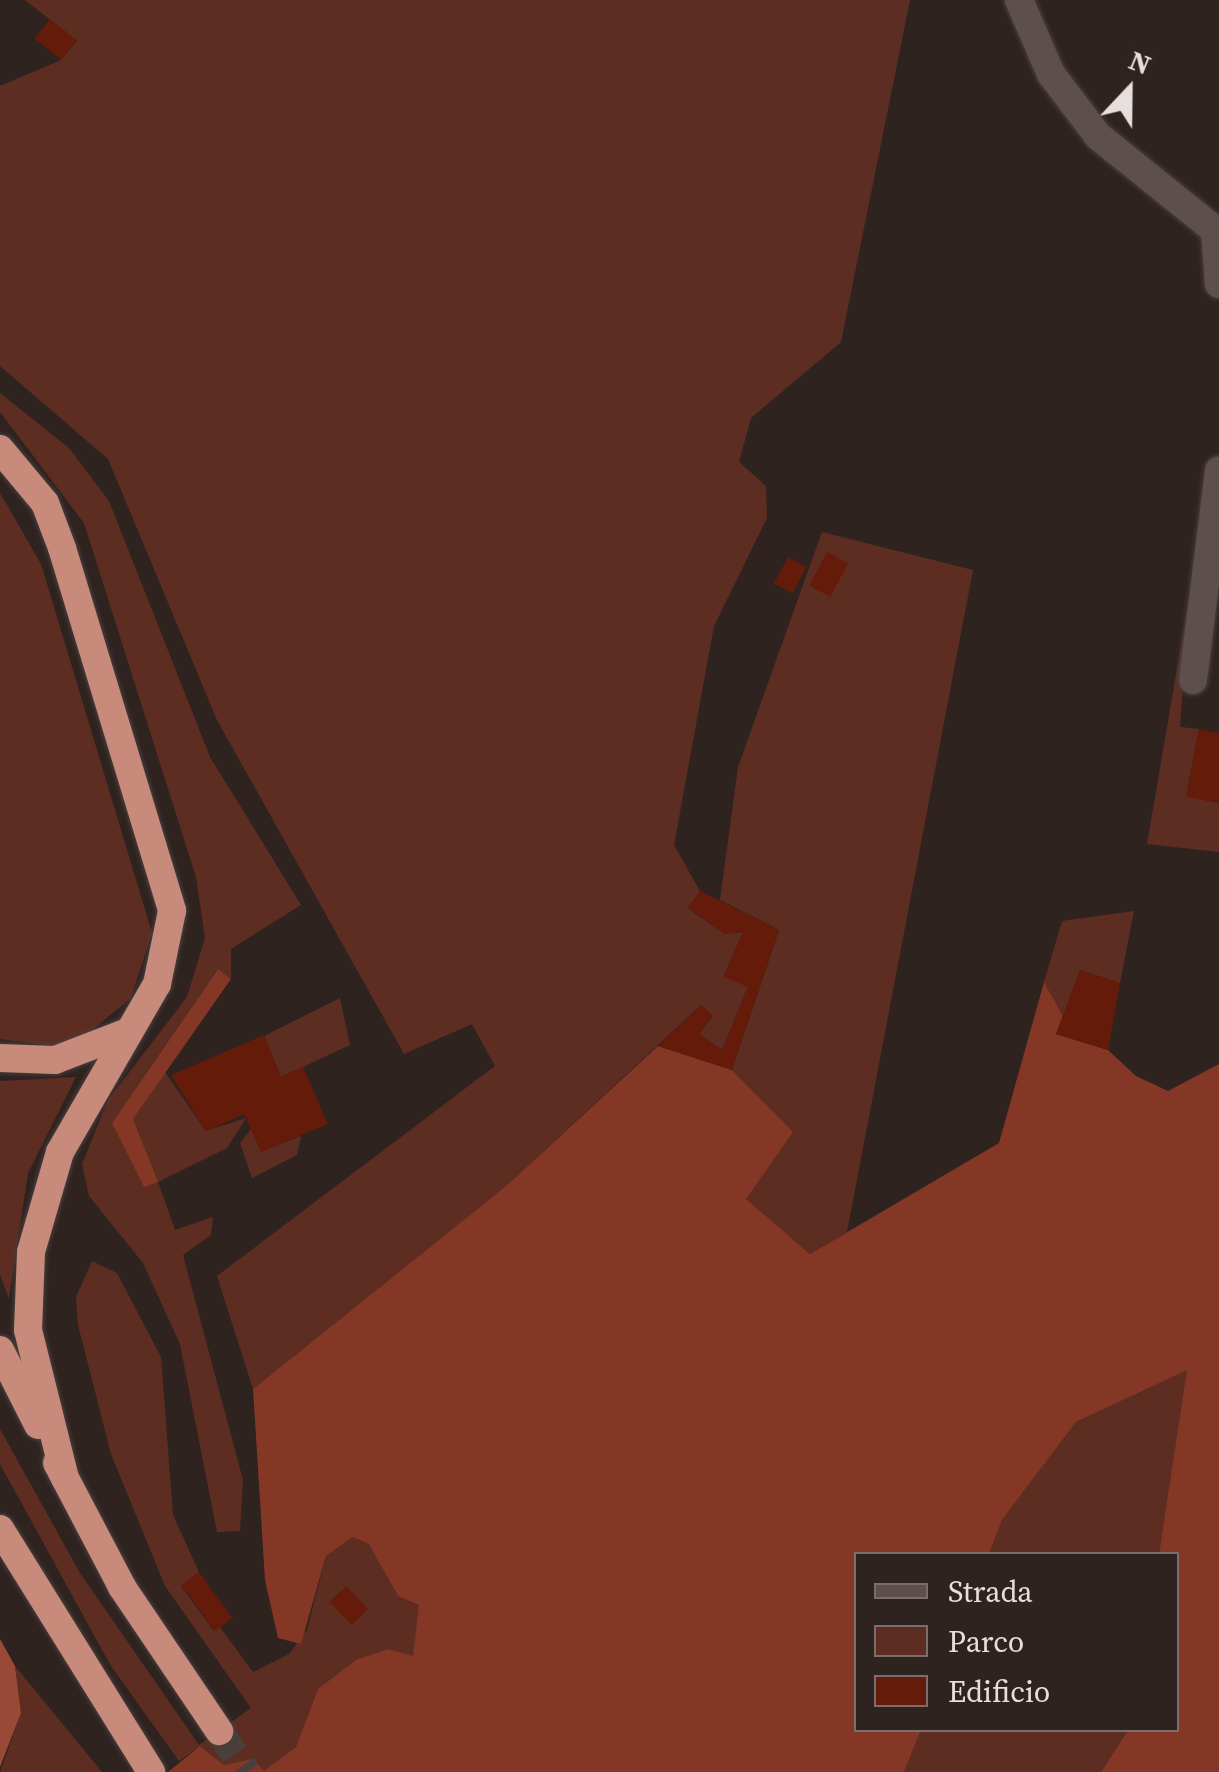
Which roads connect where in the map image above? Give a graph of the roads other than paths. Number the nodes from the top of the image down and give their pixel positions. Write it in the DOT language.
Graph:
graph roads {
  1 [pos="1020,0"];
  2 [pos="1219,284"];
  3 [pos="0,449"];
  4 [pos="1219,471"];
  5 [pos="1193,680"];
  6 [pos="125,1033"];
  7 [pos="0,1058"];
  8 [pos="0,1350"];
  9 [pos="65,1478"];
  10 [pos="0,1529"];
  11 [pos="0,1571"];
  12 [pos="73,1655"];
  13 [pos="219,1732"];
  14 [pos="151,1772"];
  1 -- 2 [label="street"];
  3 -- 6 [label="highway"];
  4 -- 5 [label="street"];
  6 -- 7 [label="highway"];
  6 -- 9 [label="highway"];
  8 -- 9 [label="highway"];
  9 -- 13 [label="highway"];
  10 -- 12 [label="highway"];
  11 -- 12 [label="highway"];
  12 -- 14 [label="highway"];
}
